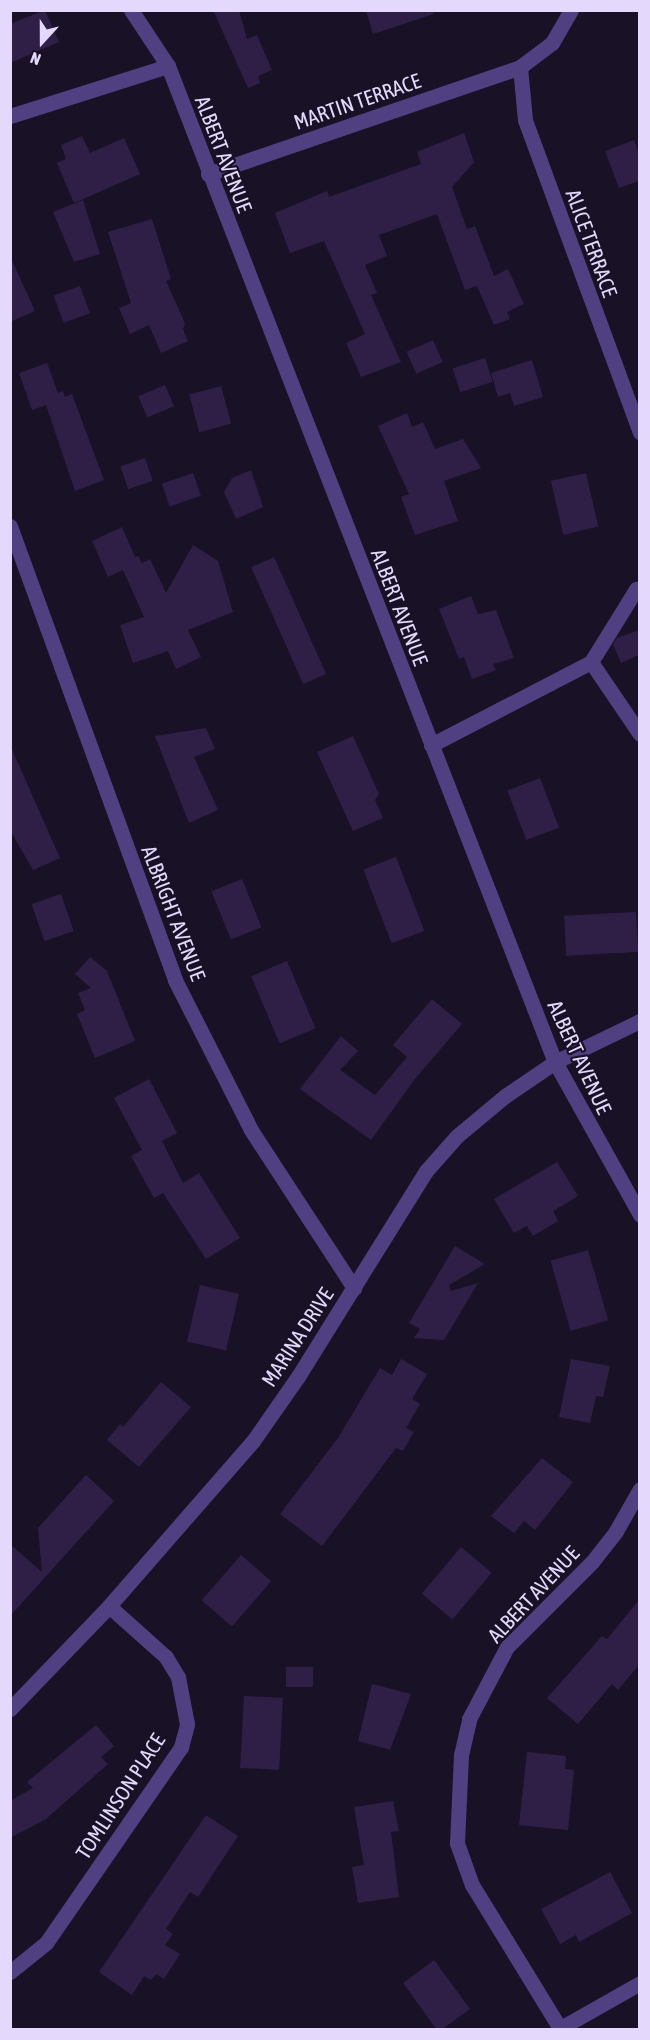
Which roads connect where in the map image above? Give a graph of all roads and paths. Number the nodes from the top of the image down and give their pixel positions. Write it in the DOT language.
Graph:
graph roads {
  1 [pos="130,10"];
  2 [pos="571,10"];
  3 [pos="168,66"];
  4 [pos="520,67"];
  5 [pos="10,116"];
  6 [pos="208,174"];
  7 [pos="639,432"];
  8 [pos="10,526"];
  9 [pos="636,589"];
  10 [pos="591,662"];
  11 [pos="639,734"];
  12 [pos="431,745"];
  13 [pos="639,1021"];
  14 [pos="555,1062"];
  15 [pos="639,1215"];
  16 [pos="354,1288"];
  17 [pos="639,1489"];
  18 [pos="109,1606"];
  19 [pos="10,1710"];
  20 [pos="10,1972"];
  21 [pos="639,1983"];
  22 [pos="560,2029"];
  1 -- 3 [label="street, ALBERT AVENUE"];
  2 -- 4 [label="street, MARTIN TERRACE"];
  3 -- 5 [label="street"];
  3 -- 6 [label="street, ALBERT AVENUE"];
  4 -- 6 [label="street, MARTIN TERRACE"];
  4 -- 7 [label="street, ALICE TERRACE"];
  6 -- 12 [label="street, ALBERT AVENUE"];
  8 -- 16 [label="street, ALBRIGHT AVENUE"];
  9 -- 10 [label="street"];
  10 -- 11 [label="street"];
  10 -- 12 [label="street"];
  12 -- 14 [label="street, ALBERT AVENUE"];
  13 -- 14 [label="street, MARINA DRIVE"];
  14 -- 15 [label="street, ALBERT AVENUE"];
  14 -- 16 [label="street, MARINA DRIVE"];
  16 -- 18 [label="street, MARINA DRIVE"];
  17 -- 22 [label="street, ALBERT AVENUE"];
  18 -- 19 [label="street, MARINA DRIVE"];
  18 -- 20 [label="street, TOMLINSON PLACE"];
  21 -- 22 [label="street"];
}
